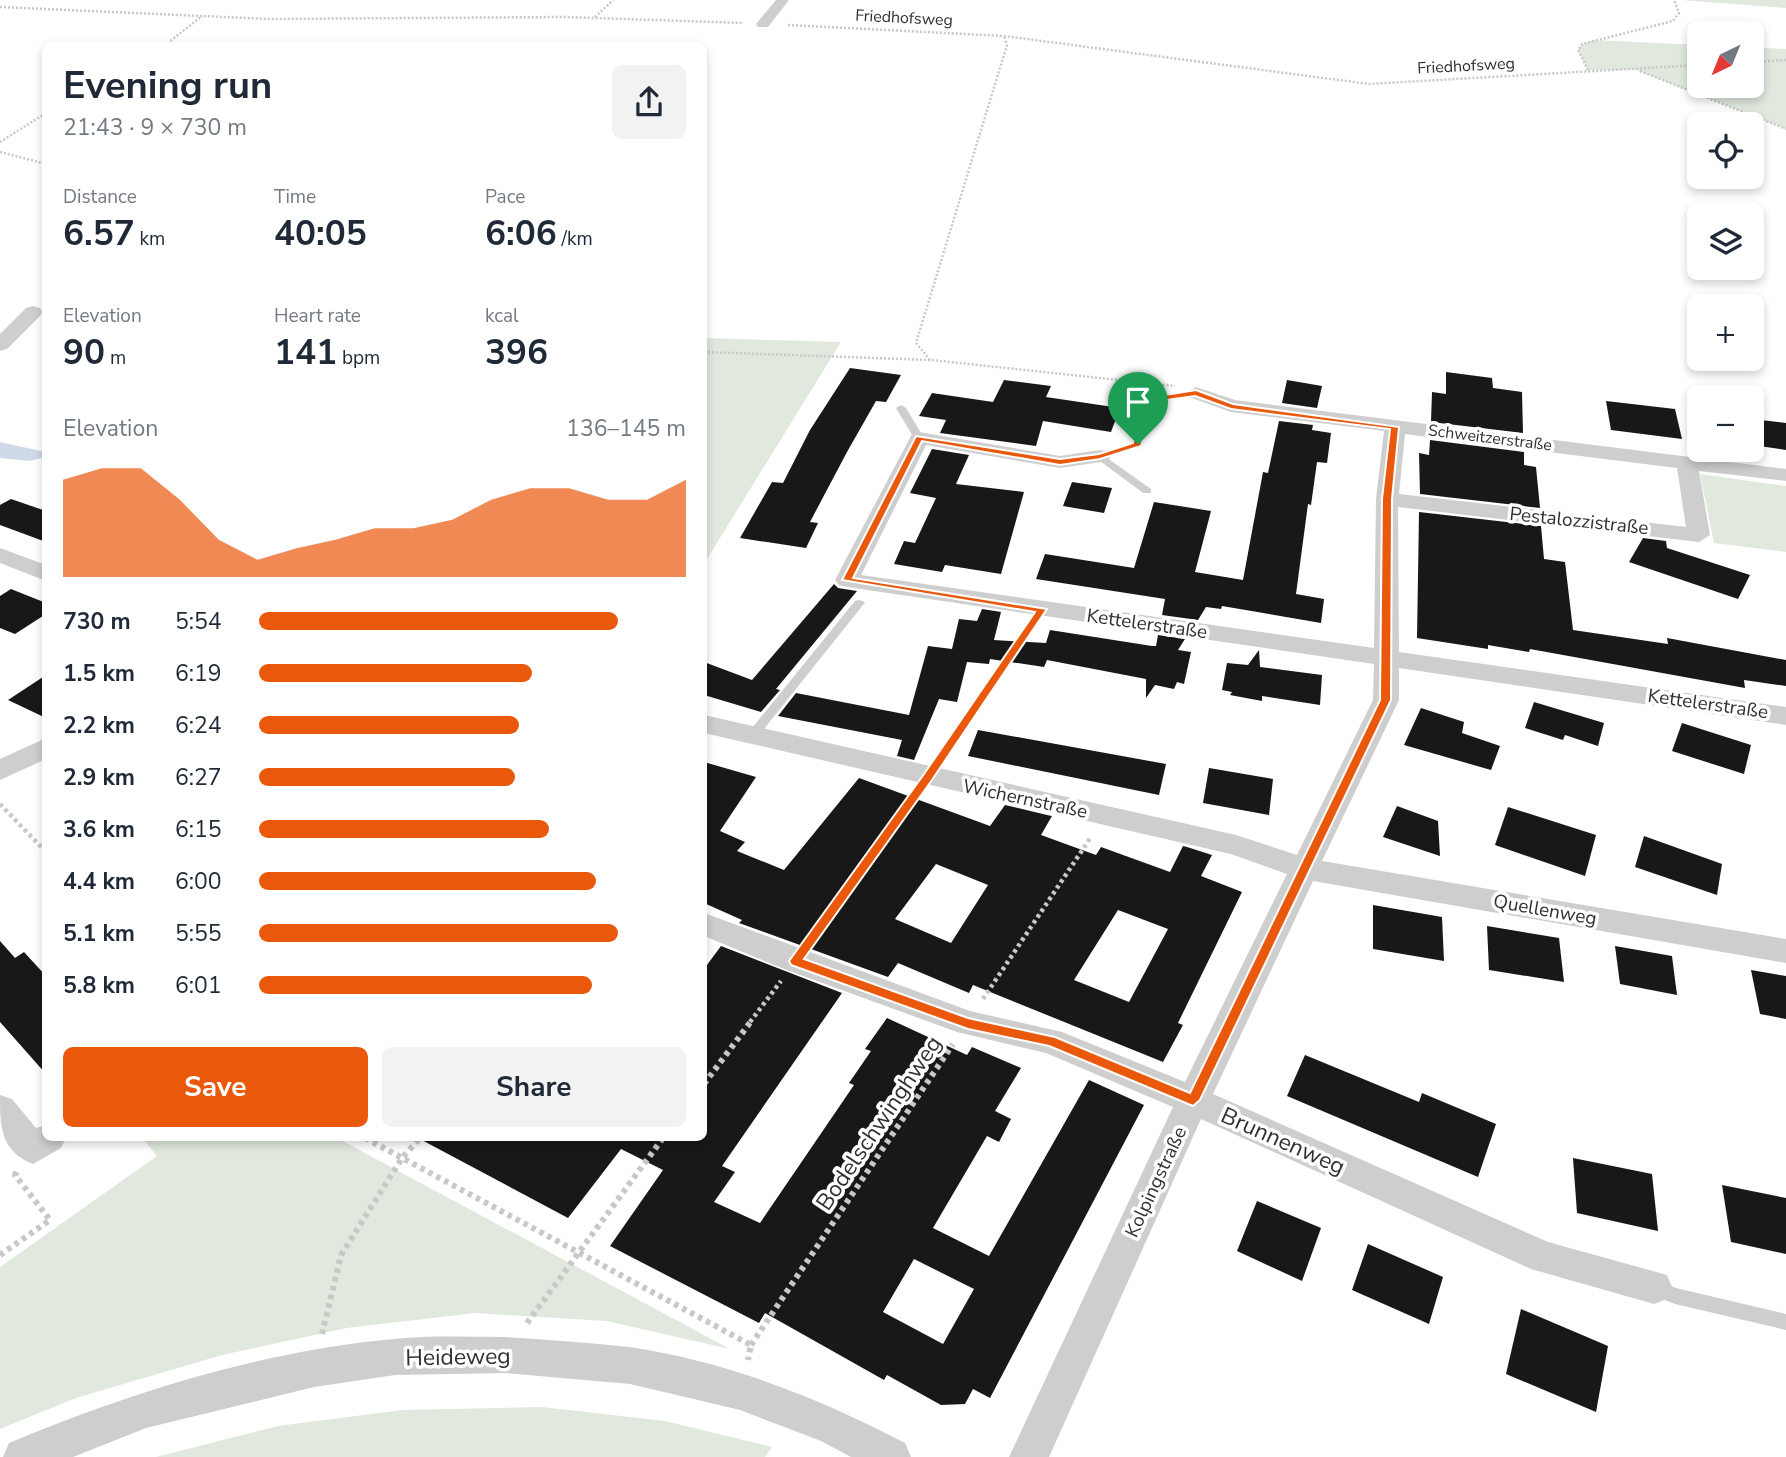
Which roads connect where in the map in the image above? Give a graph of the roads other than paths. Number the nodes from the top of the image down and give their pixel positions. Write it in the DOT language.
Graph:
graph roads {
  1 [pos="783,0"];
  2 [pos="763,24"];
  3 [pos="33,312"];
  4 [pos="0,345"];
  5 [pos="1196,393"];
  6 [pos="901,408"];
  7 [pos="1395,427"];
  8 [pos="919,438"];
  9 [pos="1100,456"];
  10 [pos="1687,462"];
  11 [pos="1786,475"];
  12 [pos="1147,491"];
  13 [pos="1387,499"];
  14 [pos="0,555"];
  15 [pos="42,572"];
  16 [pos="859,603"];
  17 [pos="1385,658"];
  18 [pos="1786,716"];
  19 [pos="707,725"];
  20 [pos="752,736"];
  21 [pos="42,749"];
  22 [pos="0,771"];
  23 [pos="1304,869"];
  24 [pos="707,925"];
  25 [pos="1786,951"];
  26 [pos="1193,1100"];
  27 [pos="0,1109"];
  28 [pos="41,1143"];
  29 [pos="1654,1287"];
  30 [pos="1786,1322"];
  31 [pos="23,1457"];
  32 [pos="891,1457"];
  33 [pos="1029,1457"];
  1 -- 2 [label="street"];
  3 -- 4 [label="street"];
  5 -- 7 [label="street, Schweitzerstraße"];
  6 -- 8 [label="lane"];
  7 -- 10 [label="street, Schweitzerstraße"];
  7 -- 13 [label="street, Kolpingstraße"];
  8 -- 9 [label="street"];
  8 -- 17 [label="street, Kettelerstraße"];
  9 -- 12 [label="lane"];
  10 -- 11 [label="street, Schweitzerstraße"];
  10 -- 13 [label="street, Pestalozzistraße"];
  13 -- 17 [label="street, Kolpingstraße"];
  14 -- 15 [label="street"];
  16 -- 20 [label="lane"];
  17 -- 18 [label="street, Kettelerstraße"];
  17 -- 23 [label="street, Kolpingstraße"];
  19 -- 20 [label="street, Wichernstraße"];
  20 -- 23 [label="street, Wichernstraße"];
  21 -- 22 [label="street"];
  23 -- 25 [label="street, Quellenweg"];
  23 -- 26 [label="street, Kolpingstraße"];
  24 -- 26 [label="street, Brunnenweg"];
  26 -- 29 [label="street, Brunnenweg"];
  26 -- 33 [label="street, Kolpingstraße"];
  27 -- 28 [label="street"];
  29 -- 30 [label="lane, Brunnenweg"];
  31 -- 32 [label="street, Heideweg"];
}
